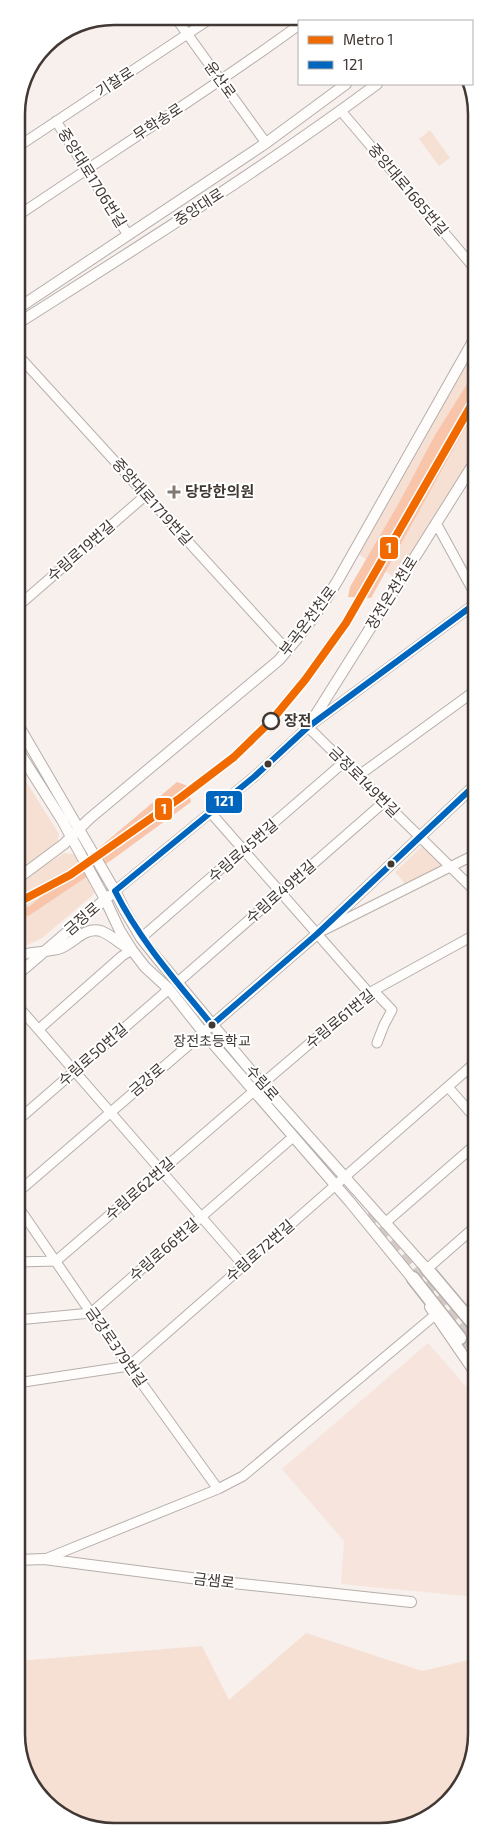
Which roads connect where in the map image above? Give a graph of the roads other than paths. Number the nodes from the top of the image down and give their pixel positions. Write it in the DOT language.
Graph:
graph roads {
  1 [pos="181,25"];
  2 [pos="202,25"];
  3 [pos="298,26"];
  4 [pos="188,35"];
  5 [pos="221,81"];
  6 [pos="345,85"];
  7 [pos="376,85"];
  8 [pos="341,110"];
  9 [pos="56,121"];
  10 [pos="25,142"];
  11 [pos="266,143"];
  12 [pos="86,169"];
  13 [pos="25,211"];
  14 [pos="128,235"];
  15 [pos="468,261"];
  16 [pos="25,303"];
  17 [pos="25,318"];
  18 [pos="468,350"];
  19 [pos="25,364"];
  20 [pos="468,474"];
  21 [pos="146,495"];
  22 [pos="436,523"];
  23 [pos="468,581"];
  24 [pos="25,600"];
  25 [pos="468,609"];
  26 [pos="287,650"];
  27 [pos="468,696"];
  28 [pos="308,727"];
  29 [pos="25,736"];
  30 [pos="25,762"];
  31 [pos="344,762"];
  32 [pos="358,776"];
  33 [pos="468,791"];
  34 [pos="384,802"];
  35 [pos="211,813"];
  36 [pos="81,831"];
  37 [pos="419,837"];
  38 [pos="73,839"];
  39 [pos="243,850"];
  40 [pos="468,858"];
  41 [pos="452,867"];
  42 [pos="25,873"];
  43 [pos="468,884"];
  44 [pos="116,891"];
  45 [pos="281,892"];
  46 [pos="106,899"];
  47 [pos="317,934"];
  48 [pos="141,938"];
  49 [pos="468,938"];
  50 [pos="132,950"];
  51 [pos="45,952"];
  52 [pos="25,954"];
  53 [pos="25,968"];
  54 [pos="178,982"];
  55 [pos="169,989"];
  56 [pos="372,992"];
  57 [pos="25,1014"];
  58 [pos="212,1025"];
  59 [pos="39,1029"];
  60 [pos="203,1032"];
  61 [pos="378,1043"];
  62 [pos="468,1069"];
  63 [pos="74,1071"];
  64 [pos="262,1084"];
  65 [pos="448,1087"];
  66 [pos="254,1091"];
  67 [pos="468,1110"];
  68 [pos="110,1112"];
  69 [pos="25,1114"];
  70 [pos="292,1137"];
  71 [pos="468,1151"];
  72 [pos="161,1170"];
  73 [pos="345,1177"];
  74 [pos="336,1185"];
  75 [pos="25,1186"];
  76 [pos="25,1216"];
  77 [pos="202,1218"];
  78 [pos="385,1223"];
  79 [pos="468,1233"];
  80 [pos="56,1261"];
  81 [pos="25,1262"];
  82 [pos="244,1266"];
  83 [pos="427,1269"];
  84 [pos="414,1278"];
  85 [pos="468,1309"];
  86 [pos="92,1313"];
  87 [pos="439,1316"];
  88 [pos="25,1319"];
  89 [pos="460,1338"];
  90 [pos="468,1361"];
  91 [pos="130,1366"];
  92 [pos="25,1381"];
  93 [pos="218,1489"];
  94 [pos="44,1559"];
  95 [pos="25,1560"];
  96 [pos="411,1602"];
  1 -- 4 [label="street, 윤산로"];
  2 -- 4 [label="street, 기찰로"];
  3 -- 5 [label="street, 무학송로"];
  4 -- 5 [label="street, 윤산로"];
  4 -- 9 [label="street, 기찰로"];
  5 -- 11 [label="street, 윤산로"];
  5 -- 12 [label="street, 무학송로"];
  6 -- 11 [label="main road, 중앙대로"];
  7 -- 8 [label="main road, 중앙대로"];
  8 -- 15 [label="street, 중앙대로1685번길"];
  8 -- 17 [label="main road, 중앙대로"];
  9 -- 10 [label="street, 기찰로"];
  9 -- 12 [label="street, 중앙대로1706번길"];
  11 -- 14 [label="main road, 중앙대로"];
  12 -- 13 [label="street, 무학송로"];
  12 -- 14 [label="street, 중앙대로1706번길"];
  14 -- 16 [label="main road, 중앙대로"];
  18 -- 26 [label="main road, 부곡온천천로"];
  19 -- 21 [label="street, 중앙대로1719번길"];
  20 -- 22 [label="main road, 장전온천천로"];
  21 -- 24 [label="street, 수림로19번길"];
  21 -- 26 [label="street, 중앙대로1719번길"];
  22 -- 23 [label="street"];
  22 -- 28 [label="main road, 장전온천천로"];
  25 -- 28 [label="street, 금정로"];
  26 -- 36 [label="main road, 부곡온천천로"];
  27 -- 32 [label="street"];
  28 -- 31 [label="street, 금정로149번길"];
  28 -- 35 [label="street, 금정로"];
  29 -- 36 [label="main road, 수림로"];
  30 -- 38 [label="main road, 수림로"];
  31 -- 32 [label="street, 금정로149번길"];
  31 -- 39 [label="street, 수림로45번길"];
  32 -- 34 [label="street, 금정로149번길"];
  33 -- 37 [label="main road, 금강로"];
  34 -- 37 [label="street, 금정로149번길"];
  34 -- 45 [label="street, 수림로49번길"];
  35 -- 39 [label="street"];
  35 -- 44 [label="street, 금정로"];
  36 -- 38 [label="main road, 부곡온천천로"];
  36 -- 44 [label="main road, 수림로"];
  37 -- 41 [label="street, 금정로149번길"];
  37 -- 47 [label="main road, 금강로"];
  38 -- 42 [label="main road, 부곡온천천로"];
  38 -- 46 [label="main road, 수림로"];
  39 -- 45 [label="street"];
  39 -- 48 [label="street, 수림로45번길"];
  40 -- 41 [label="street"];
  41 -- 43 [label="street, 금정로149번길"];
  41 -- 47 [label="street"];
  44 -- 46 [label="main road, 금정로"];
  44 -- 48 [label="main road, 수림로"];
  45 -- 47 [label="street"];
  45 -- 54 [label="street, 수림로49번길"];
  46 -- 50 [label="main road, 수림로"];
  46 -- 51 [label="main road, 금정로"];
  47 -- 56 [label="street"];
  47 -- 58 [label="main road, 금강로"];
  48 -- 54 [label="main road, 수림로"];
  49 -- 56 [label="street, 수림로61번길"];
  50 -- 51 [label="main road"];
  50 -- 55 [label="main road, 수림로"];
  50 -- 59 [label="street"];
  51 -- 52 [label="street"];
  51 -- 53 [label="main road, 금정로"];
  54 -- 58 [label="main road, 수림로"];
  55 -- 60 [label="main road, 수림로"];
  55 -- 63 [label="street, 수림로50번길"];
  56 -- 61 [label="street"];
  56 -- 64 [label="street, 수림로61번길"];
  57 -- 59 [label="street"];
  58 -- 60 [label="street, 금강로"];
  58 -- 64 [label="main road, 수림로"];
  59 -- 63 [label="street"];
  60 -- 66 [label="main road, 수림로"];
  60 -- 68 [label="street, 금강로"];
  62 -- 65 [label="street, 수림로72번길"];
  63 -- 68 [label="street"];
  63 -- 69 [label="street, 수림로50번길"];
  64 -- 73 [label="main road, 수림로"];
  65 -- 67 [label="street"];
  65 -- 73 [label="street, 수림로72번길"];
  66 -- 70 [label="main road, 수림로"];
  66 -- 72 [label="street, 수림로62번길"];
  68 -- 72 [label="street"];
  68 -- 75 [label="street, 금강로"];
  70 -- 74 [label="main road, 수림로"];
  70 -- 77 [label="street, 수림로66번길"];
  71 -- 78 [label="street"];
  72 -- 77 [label="street"];
  72 -- 80 [label="street, 수림로62번길"];
  73 -- 74 [label="street, 수림로72번길"];
  73 -- 78 [label="main road, 수림로"];
  74 -- 82 [label="street, 수림로72번길"];
  74 -- 84 [label="main road, 수림로"];
  76 -- 80 [label="street, 금강로379번길"];
  77 -- 82 [label="street"];
  77 -- 86 [label="street, 수림로66번길"];
  78 -- 83 [label="main road, 수림로"];
  79 -- 83 [label="street"];
  80 -- 81 [label="street"];
  80 -- 86 [label="street, 금강로379번길"];
  82 -- 91 [label="street, 수림로72번길"];
  83 -- 85 [label="highway"];
  84 -- 87 [label="highway"];
  86 -- 88 [label="street"];
  86 -- 91 [label="street, 금강로379번길"];
  87 -- 89 [label="highway"];
  87 -- 90 [label="main road"];
  87 -- 93 [label="street"];
  91 -- 92 [label="street"];
  91 -- 93 [label="street, 금강로379번길"];
  93 -- 94 [label="street"];
  94 -- 95 [label="main road, 금샘로"];
  94 -- 96 [label="main road, 금샘로"];
}
